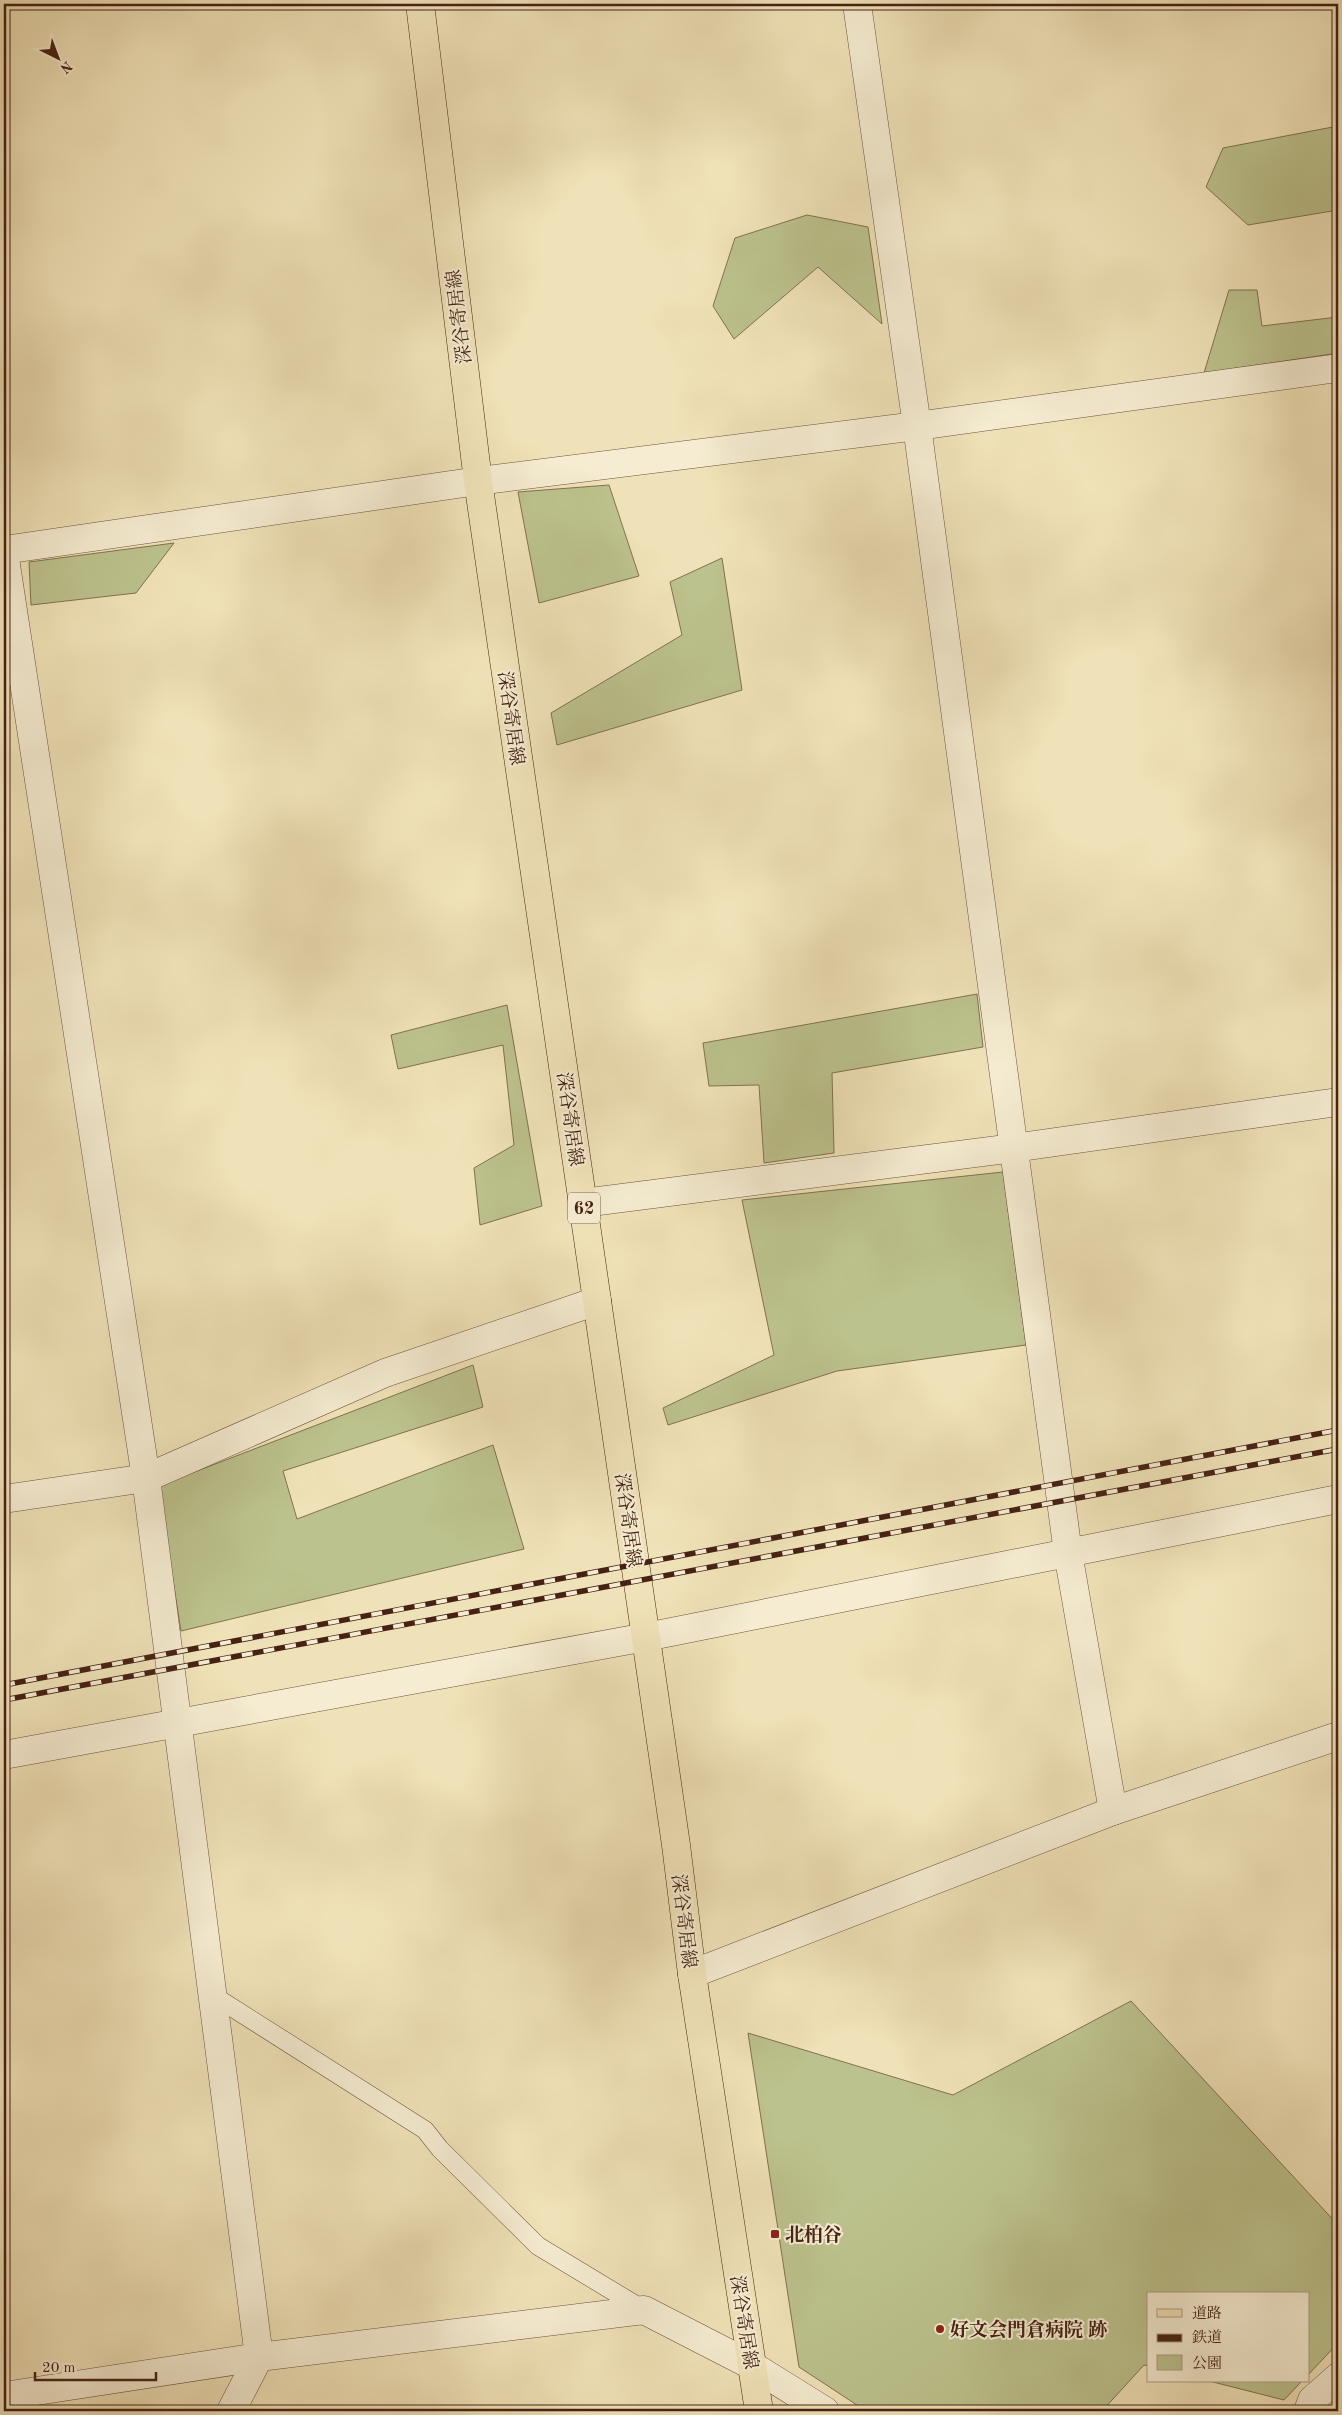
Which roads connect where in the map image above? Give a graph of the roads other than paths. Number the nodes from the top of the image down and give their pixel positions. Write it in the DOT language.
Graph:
graph roads {
  1 [pos="420,4"];
  2 [pos="857,4"];
  3 [pos="1338,368"];
  4 [pos="917,426"];
  5 [pos="478,481"];
  6 [pos="4,551"];
  7 [pos="1338,1102"];
  8 [pos="1014,1148"];
  9 [pos="583,1204"];
  10 [pos="597,1300"];
  11 [pos="146,1478"];
  12 [pos="4,1499"];
  13 [pos="1338,1499"];
  14 [pos="1068,1553"];
  15 [pos="646,1637"];
  16 [pos="179,1722"];
  17 [pos="1338,1736"];
  18 [pos="4,1755"];
  19 [pos="1112,1811"];
  20 [pos="692,1974"];
  21 [pos="214,1996"];
  22 [pos="644,2310"];
  23 [pos="259,2357"];
  24 [pos="751,2365"];
  25 [pos="1338,2377"];
  26 [pos="4,2396"];
  27 [pos="231,2411"];
  28 [pos="759,2411"];
  29 [pos="826,2411"];
  30 [pos="1308,2411"];
  1 -- 5 [label="main road, 深谷寄居線 / 62"];
  2 -- 4 [label="street"];
  3 -- 4 [label="street"];
  4 -- 5 [label="street"];
  4 -- 8 [label="street"];
  5 -- 6 [label="street"];
  5 -- 9 [label="main road, 深谷寄居線 / 62"];
  6 -- 11 [label="street"];
  7 -- 8 [label="street"];
  8 -- 9 [label="street"];
  8 -- 14 [label="street"];
  9 -- 10 [label="main road, 深谷寄居線 / 62"];
  10 -- 11 [label="street"];
  10 -- 15 [label="main road, 深谷寄居線 / 62"];
  11 -- 12 [label="street"];
  11 -- 16 [label="street"];
  13 -- 14 [label="street"];
  14 -- 15 [label="street"];
  14 -- 19 [label="street"];
  15 -- 16 [label="street"];
  15 -- 20 [label="main road, 深谷寄居線 / 62"];
  16 -- 18 [label="street"];
  16 -- 21 [label="street"];
  17 -- 19 [label="street"];
  19 -- 20 [label="street"];
  20 -- 24 [label="main road, 深谷寄居線 / 62"];
  21 -- 22 [label="lane"];
  21 -- 23 [label="street"];
  22 -- 23 [label="street"];
  22 -- 24 [label="street"];
  23 -- 26 [label="street"];
  23 -- 27 [label="street"];
  24 -- 28 [label="main road, 深谷寄居線 / 62"];
  24 -- 29 [label="street"];
  25 -- 30 [label="street"];
}
